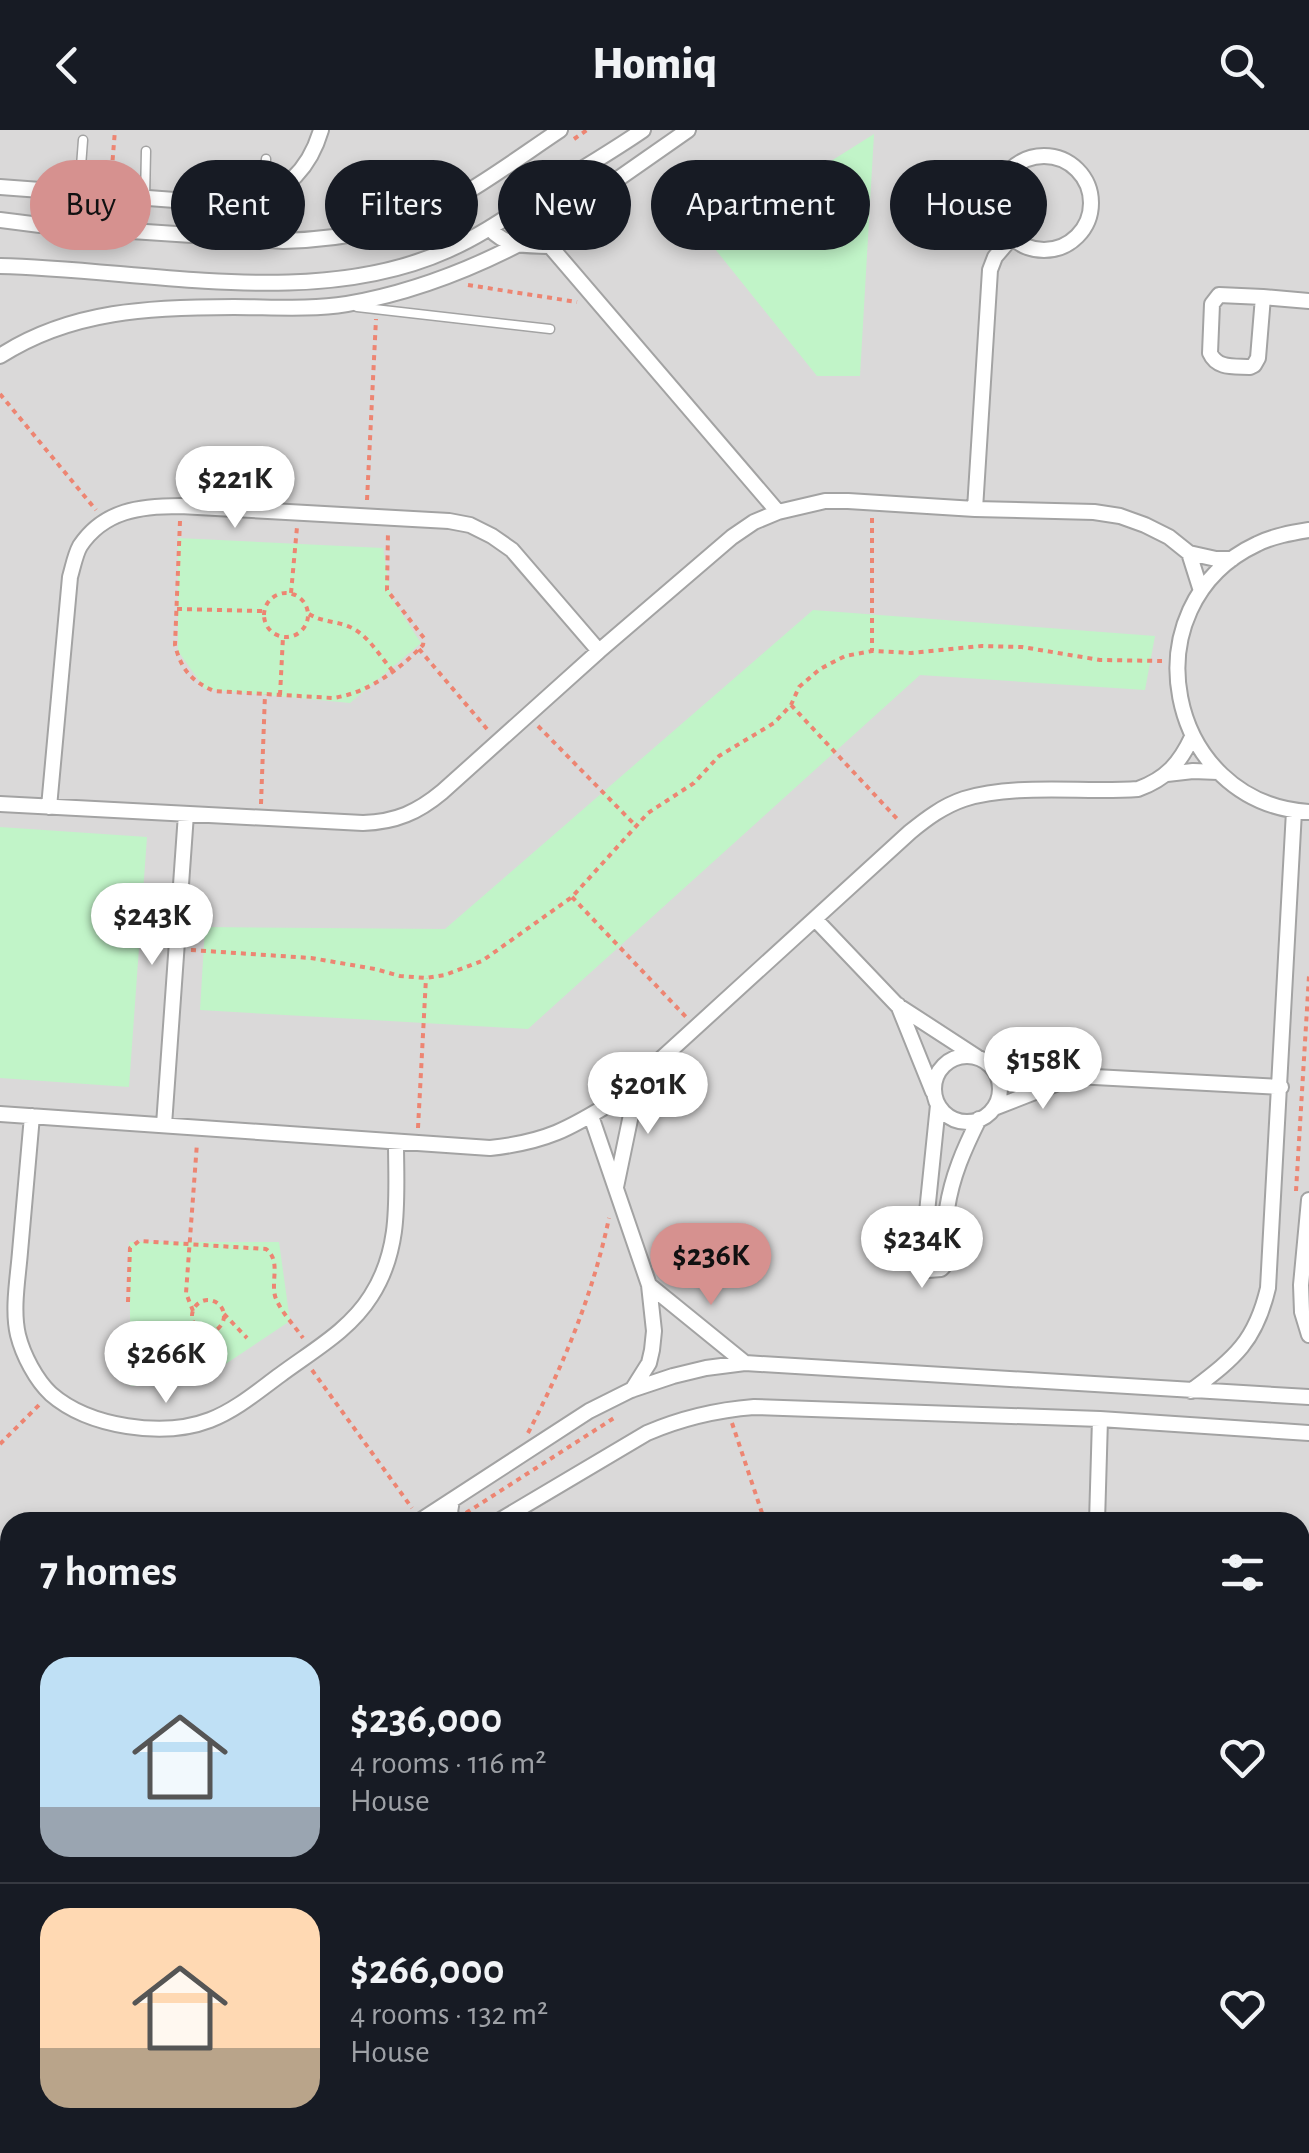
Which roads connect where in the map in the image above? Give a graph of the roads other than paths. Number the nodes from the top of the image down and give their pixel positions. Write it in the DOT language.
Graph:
graph roads {
  1 [pos="320,130"];
  2 [pos="560,130"];
  3 [pos="644,130"];
  4 [pos="688,130"];
  5 [pos="82,140"];
  6 [pos="146,151"];
  7 [pos="81,160"];
  8 [pos="146,160"];
  9 [pos="596,160"];
  10 [pos="305,166"];
  11 [pos="631,170"];
  12 [pos="0,187"];
  13 [pos="30,189"];
  14 [pos="0,220"];
  15 [pos="498,224"];
  16 [pos="490,229"];
  17 [pos="498,237"];
  18 [pos="1012,238"];
  19 [pos="504,250"];
  20 [pos="553,250"];
  21 [pos="1001,250"];
  22 [pos="0,266"];
  23 [pos="235,282"];
  24 [pos="1262,297"];
  25 [pos="1309,301"];
  26 [pos="343,305"];
  27 [pos="234,307"];
  28 [pos="550,329"];
  29 [pos="0,356"];
  30 [pos="975,509"];
  31 [pos="778,512"];
  32 [pos="1309,530"];
  33 [pos="1190,553"];
  34 [pos="1232,559"];
  35 [pos="1201,591"];
  36 [pos="598,651"];
  37 [pos="1192,737"];
  38 [pos="1218,772"];
  39 [pos="1168,774"];
  40 [pos="0,804"];
  41 [pos="49,807"];
  42 [pos="1302,812"];
  43 [pos="186,814"];
  44 [pos="815,918"];
  45 [pos="897,1005"];
  46 [pos="982,1060"];
  47 [pos="1076,1076"];
  48 [pos="639,1078"];
  49 [pos="1281,1087"];
  50 [pos="936,1099"];
  51 [pos="994,1108"];
  52 [pos="0,1114"];
  53 [pos="32,1116"];
  54 [pos="591,1116"];
  55 [pos="979,1119"];
  56 [pos="164,1126"];
  57 [pos="396,1142"];
  58 [pos="616,1188"];
  59 [pos="1302,1202"];
  60 [pos="926,1222"];
  61 [pos="945,1225"];
  62 [pos="649,1286"];
  63 [pos="1309,1335"];
  64 [pos="745,1363"];
  65 [pos="632,1390"];
  66 [pos="1191,1391"];
  67 [pos="1309,1398"];
  68 [pos="1100,1419"];
  69 [pos="1309,1433"];
  70 [pos="452,1500"];
  71 [pos="435,1512"];
  72 [pos="450,1512"];
  73 [pos="514,1512"];
  74 [pos="1096,1512"];
  1 -- 10 [label="street"];
  2 -- 14 [label="street"];
  3 -- 9 [label="street"];
  4 -- 11 [label="street"];
  5 -- 7 [label="lane"];
  6 -- 8 [label="lane"];
  12 -- 13 [label="street"];
  15 -- 16 [label="street"];
  16 -- 17 [label="street"];
  16 -- 23 [label="street"];
  18 -- 18 [label="street"];
  19 -- 26 [label="street"];
  20 -- 31 [label="street"];
  21 -- 30 [label="street"];
  22 -- 23 [label="street"];
  23 -- 27 [label="street"];
  24 -- 24 [label="street"];
  24 -- 25 [label="street"];
  26 -- 27 [label="street"];
  26 -- 28 [label="lane"];
  27 -- 29 [label="street"];
  30 -- 31 [label="street"];
  30 -- 33 [label="street"];
  31 -- 36 [label="street"];
  32 -- 34 [label="street"];
  33 -- 34 [label="street"];
  33 -- 35 [label="street"];
  34 -- 35 [label="street"];
  35 -- 37 [label="street"];
  36 -- 41 [label="street"];
  36 -- 43 [label="street"];
  37 -- 38 [label="street"];
  37 -- 39 [label="street"];
  38 -- 39 [label="street"];
  38 -- 42 [label="street"];
  39 -- 44 [label="street"];
  40 -- 41 [label="street"];
  41 -- 43 [label="street"];
  42 -- 49 [label="street"];
  43 -- 56 [label="street"];
  44 -- 45 [label="street"];
  44 -- 48 [label="street"];
  45 -- 46 [label="street"];
  45 -- 50 [label="street"];
  46 -- 47 [label="street"];
  46 -- 50 [label="street"];
  46 -- 51 [label="street"];
  47 -- 49 [label="street"];
  47 -- 51 [label="street"];
  48 -- 54 [label="street"];
  48 -- 58 [label="street"];
  49 -- 66 [label="street"];
  50 -- 55 [label="street"];
  50 -- 60 [label="street"];
  51 -- 55 [label="street"];
  52 -- 53 [label="street"];
  53 -- 56 [label="street"];
  53 -- 57 [label="street"];
  54 -- 57 [label="street"];
  54 -- 58 [label="street"];
  55 -- 61 [label="street"];
  56 -- 57 [label="street"];
  58 -- 62 [label="street"];
  59 -- 63 [label="street"];
  60 -- 61 [label="street"];
  60 -- 61 [label="street"];
  62 -- 64 [label="street"];
  62 -- 65 [label="street"];
  64 -- 65 [label="street"];
  64 -- 66 [label="street"];
  65 -- 70 [label="street"];
  66 -- 67 [label="street"];
  68 -- 69 [label="street"];
  68 -- 73 [label="street"];
  68 -- 74 [label="street"];
  70 -- 71 [label="street"];
  70 -- 72 [label="street"];
}
